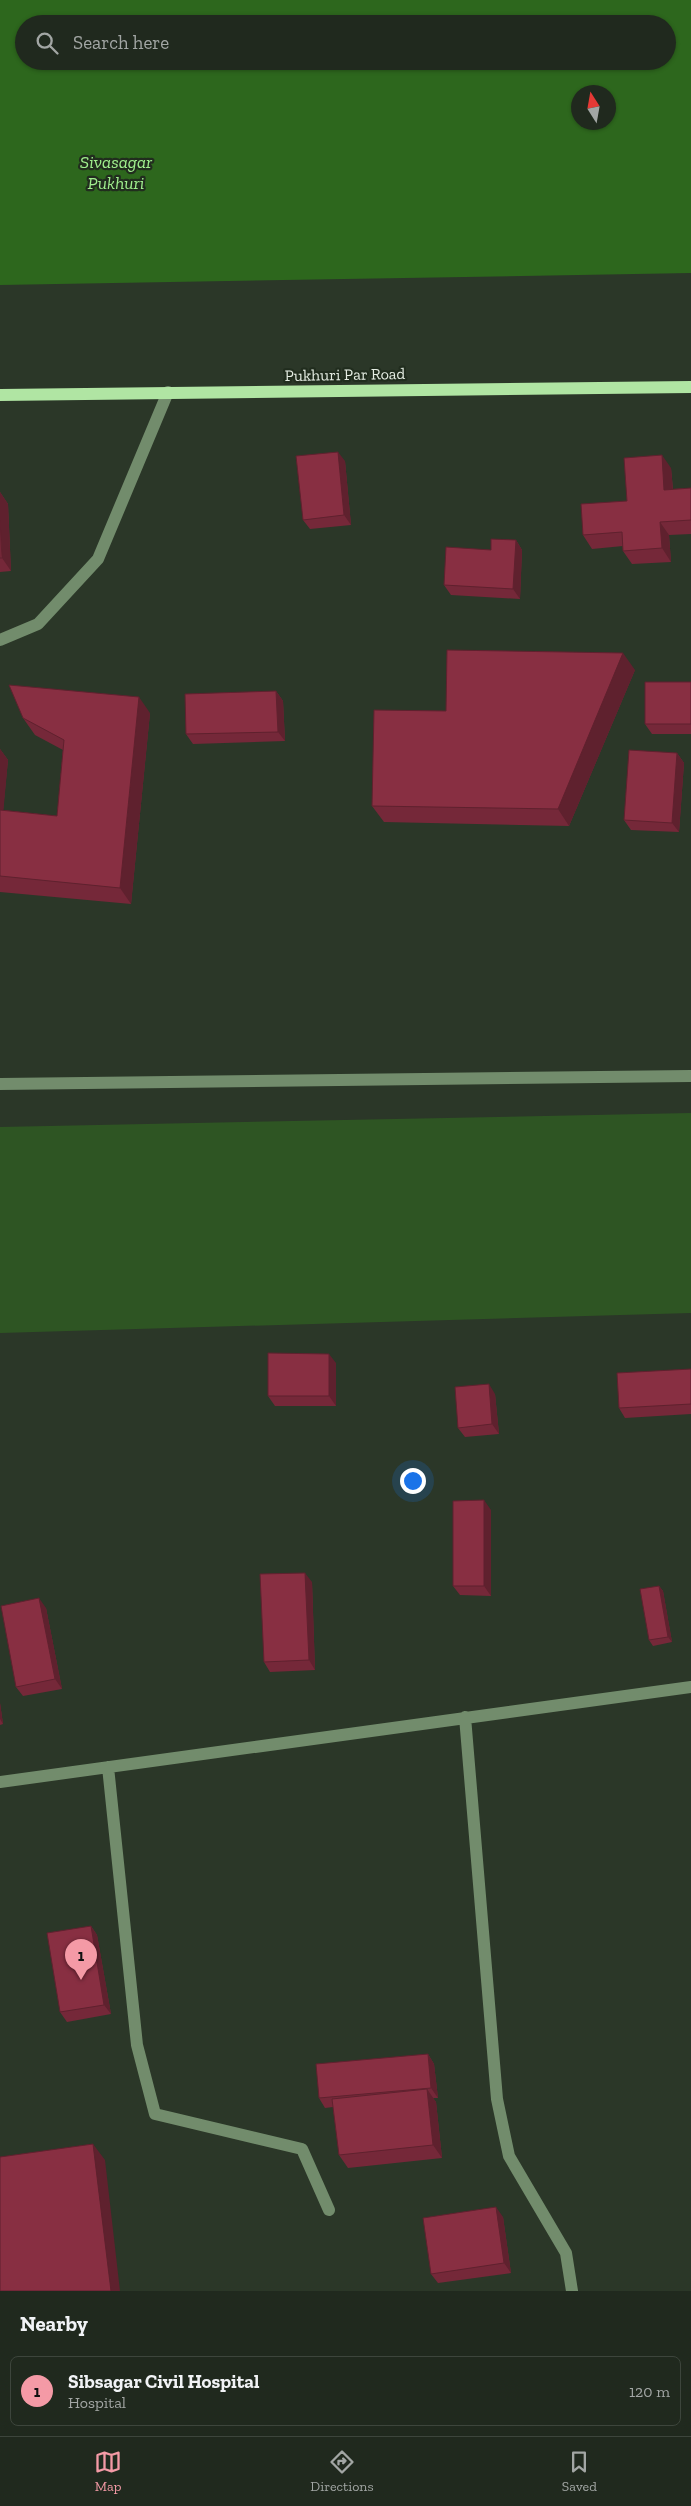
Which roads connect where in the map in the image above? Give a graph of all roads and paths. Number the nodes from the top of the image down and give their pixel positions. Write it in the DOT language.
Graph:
graph roads {
  1 [pos="691,387"];
  2 [pos="168,392"];
  3 [pos="0,395"];
  4 [pos="0,640"];
  5 [pos="691,1076"];
  6 [pos="0,1084"];
  7 [pos="691,1687"];
  8 [pos="465,1717"];
  9 [pos="108,1767"];
  10 [pos="0,1782"];
  11 [pos="328,2210"];
  12 [pos="572,2291"];
  1 -- 2 [label="main road, Pukhuri Par Road"];
  2 -- 3 [label="main road, Pukhuri Par Road"];
  2 -- 4 [label="street"];
  5 -- 6 [label="street"];
  7 -- 8 [label="street"];
  8 -- 9 [label="street"];
  8 -- 12 [label="street"];
  9 -- 10 [label="street"];
  9 -- 11 [label="street"];
}
